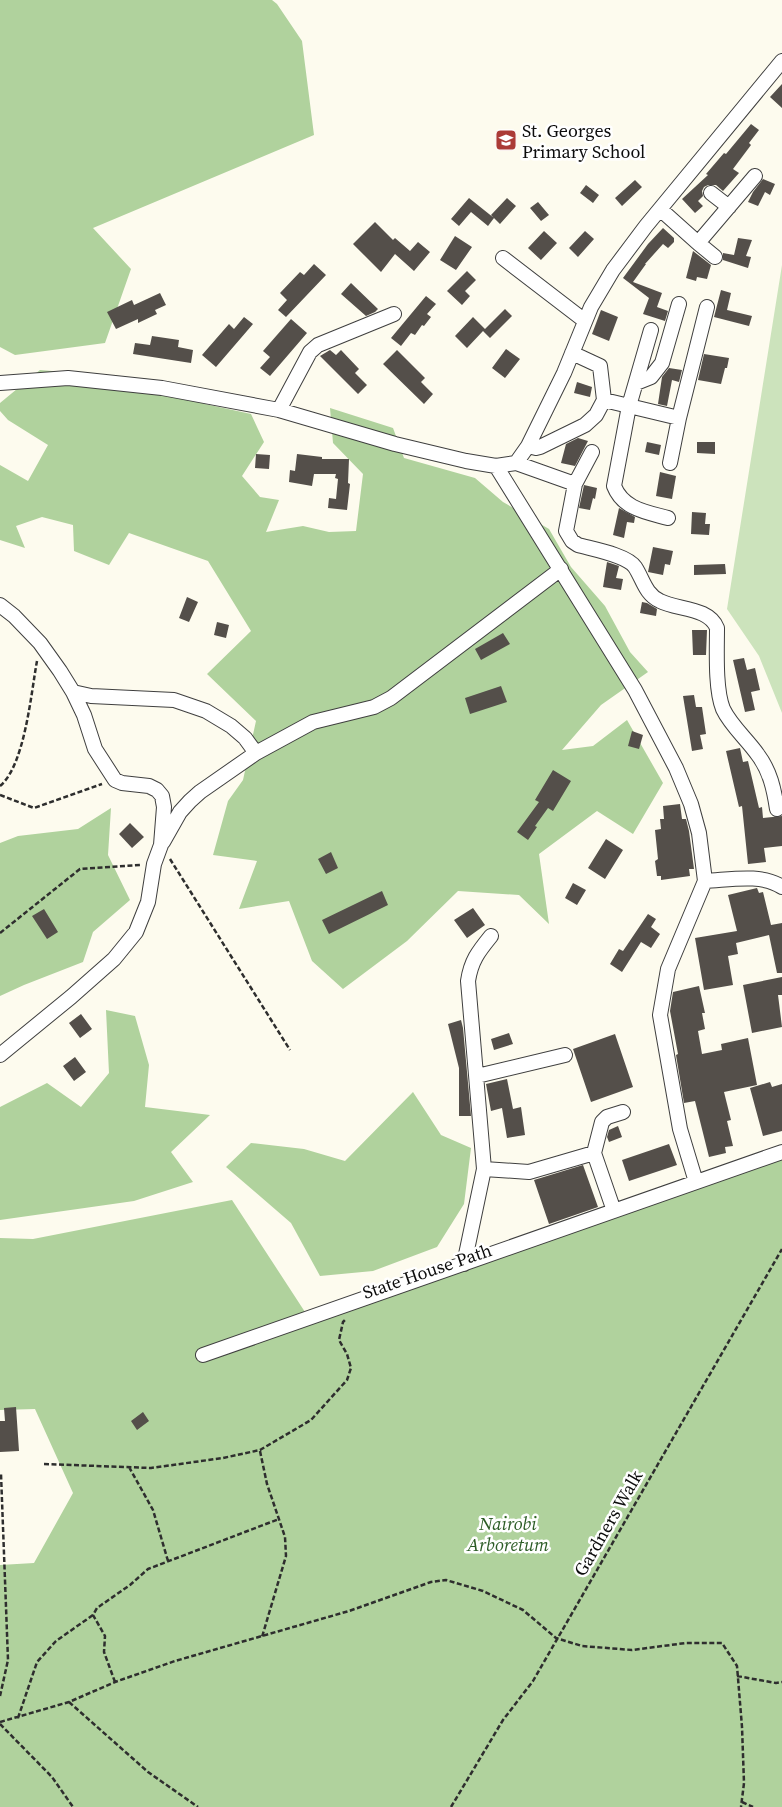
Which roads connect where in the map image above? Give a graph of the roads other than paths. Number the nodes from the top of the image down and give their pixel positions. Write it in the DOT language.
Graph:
graph roads {
  1 [pos="782,61"];
  2 [pos="755,176"];
  3 [pos="711,193"];
  4 [pos="729,207"];
  5 [pos="660,209"];
  6 [pos="698,243"];
  7 [pos="716,257"];
  8 [pos="503,258"];
  9 [pos="679,304"];
  10 [pos="707,307"];
  11 [pos="394,314"];
  12 [pos="585,321"];
  13 [pos="651,330"];
  14 [pos="572,352"];
  15 [pos="0,383"];
  16 [pos="636,384"];
  17 [pos="604,400"];
  18 [pos="629,406"];
  19 [pos="279,410"];
  20 [pos="679,418"];
  21 [pos="528,446"];
  22 [pos="592,452"];
  23 [pos="516,463"];
  24 [pos="670,463"];
  25 [pos="496,466"];
  26 [pos="574,484"];
  27 [pos="668,518"];
  28 [pos="561,569"];
  29 [pos="0,605"];
  30 [pos="73,692"];
  31 [pos="256,753"];
  32 [pos="777,809"];
  33 [pos="161,845"];
  34 [pos="705,881"];
  35 [pos="782,887"];
  36 [pos="491,936"];
  37 [pos="0,1055"];
  38 [pos="566,1055"];
  39 [pos="477,1076"];
  40 [pos="623,1112"];
  41 [pos="782,1152"];
  42 [pos="594,1153"];
  43 [pos="484,1169"];
  44 [pos="696,1182"];
  45 [pos="614,1211"];
  46 [pos="464,1264"];
  47 [pos="203,1355"];
  1 -- 5 [label="street"];
  2 -- 4 [label="street"];
  3 -- 4 [label="street"];
  4 -- 6 [label="street"];
  5 -- 6 [label="street"];
  5 -- 12 [label="street"];
  6 -- 7 [label="street"];
  8 -- 12 [label="street"];
  9 -- 16 [label="street"];
  10 -- 20 [label="street"];
  11 -- 19 [label="street"];
  12 -- 14 [label="street"];
  13 -- 16 [label="street"];
  14 -- 17 [label="street"];
  14 -- 21 [label="street"];
  15 -- 19 [label="street"];
  16 -- 18 [label="street"];
  17 -- 18 [label="street"];
  17 -- 21 [label="street"];
  18 -- 20 [label="street"];
  18 -- 27 [label="street"];
  19 -- 25 [label="street"];
  20 -- 24 [label="street"];
  21 -- 23 [label="street"];
  22 -- 26 [label="street"];
  23 -- 25 [label="street"];
  23 -- 26 [label="street"];
  25 -- 28 [label="street"];
  26 -- 32 [label="street"];
  28 -- 31 [label="street"];
  28 -- 34 [label="street"];
  29 -- 30 [label="street"];
  30 -- 31 [label="street"];
  30 -- 33 [label="street"];
  31 -- 33 [label="street"];
  33 -- 37 [label="street"];
  34 -- 35 [label="street"];
  34 -- 44 [label="street"];
  36 -- 39 [label="street"];
  38 -- 39 [label="street"];
  39 -- 43 [label="street"];
  40 -- 42 [label="street"];
  41 -- 44 [label="street"];
  42 -- 43 [label="street"];
  42 -- 45 [label="street"];
  43 -- 46 [label="street"];
  44 -- 45 [label="street"];
  45 -- 46 [label="street"];
  46 -- 47 [label="street"];
}
